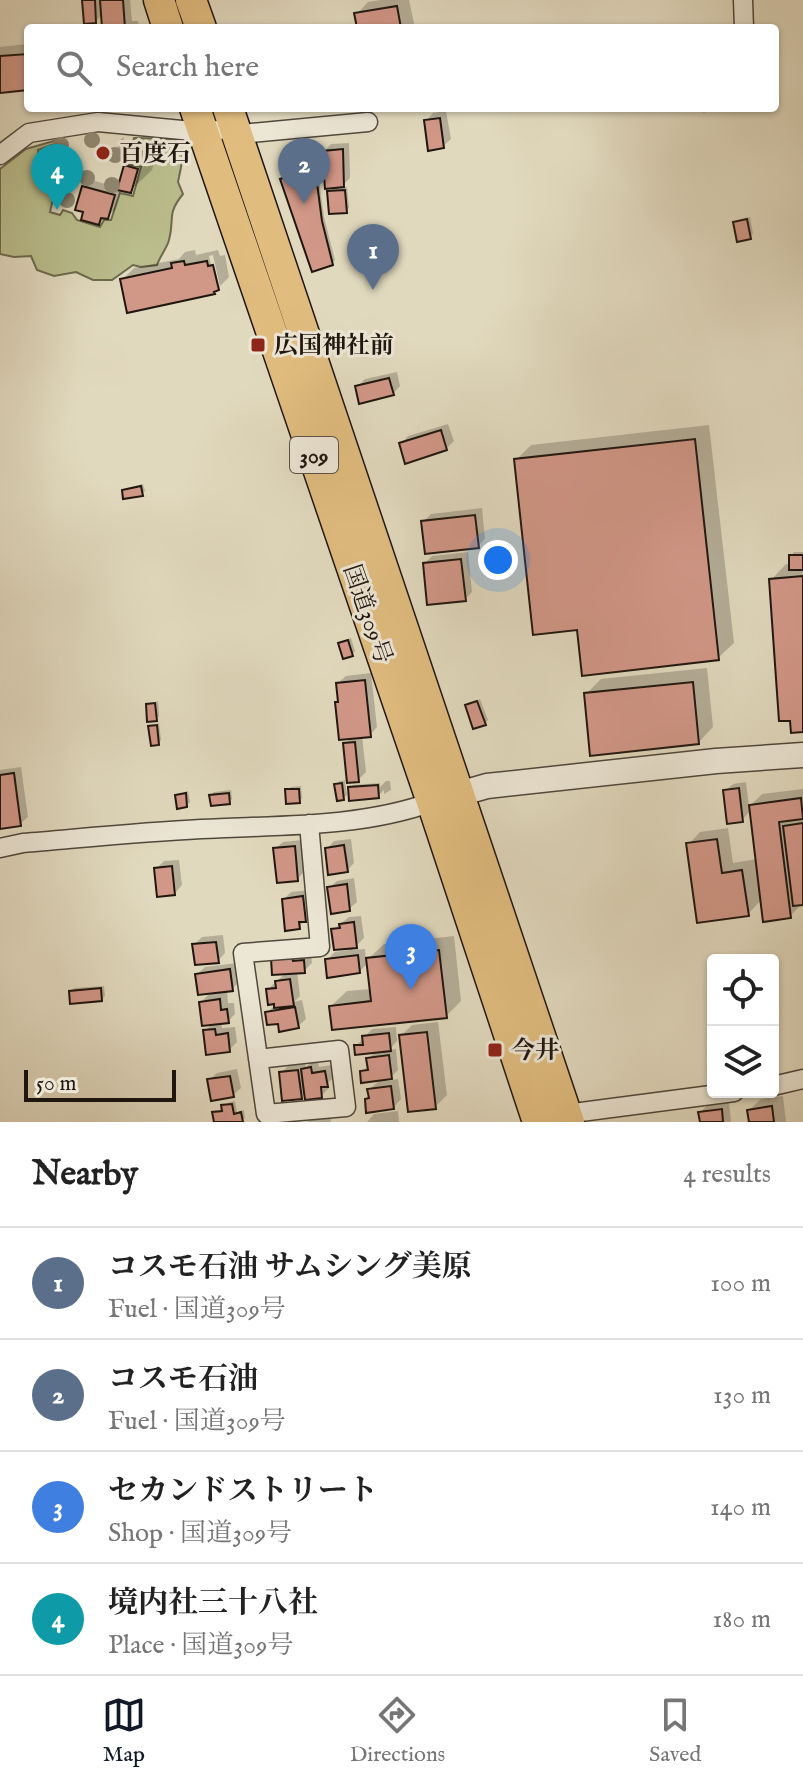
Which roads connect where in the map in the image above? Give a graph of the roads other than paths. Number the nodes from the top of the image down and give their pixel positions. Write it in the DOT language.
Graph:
graph roads {
  1 [pos="159,0"];
  2 [pos="191,0"];
  3 [pos="743,0"];
  4 [pos="167,24"];
  5 [pos="200,24"];
  6 [pos="744,24"];
  7 [pos="231,118"];
  8 [pos="199,120"];
  9 [pos="368,122"];
  10 [pos="0,155"];
  11 [pos="803,755"];
  12 [pos="446,798"];
  13 [pos="309,824"];
  14 [pos="0,848"];
  15 [pos="258,1059"];
  16 [pos="803,1079"];
  17 [pos="779,1085"];
  18 [pos="707,1096"];
  19 [pos="558,1119"];
  1 -- 4 [label="highway"];
  2 -- 5 [label="highway"];
  3 -- 6 [label="street"];
  7 -- 8 [label="street"];
  7 -- 9 [label="street"];
  7 -- 12 [label="highway, 国道309号 / 309"];
  8 -- 10 [label="street"];
  8 -- 12 [label="highway, 国道309号 / 309"];
  11 -- 12 [label="street"];
  12 -- 13 [label="street"];
  12 -- 19 [label="highway, 国道309号 / 309"];
  13 -- 14 [label="street"];
  13 -- 15 [label="street"];
  15 -- 15 [label="street"];
  16 -- 17 [label="street"];
  18 -- 19 [label="street"];
}
